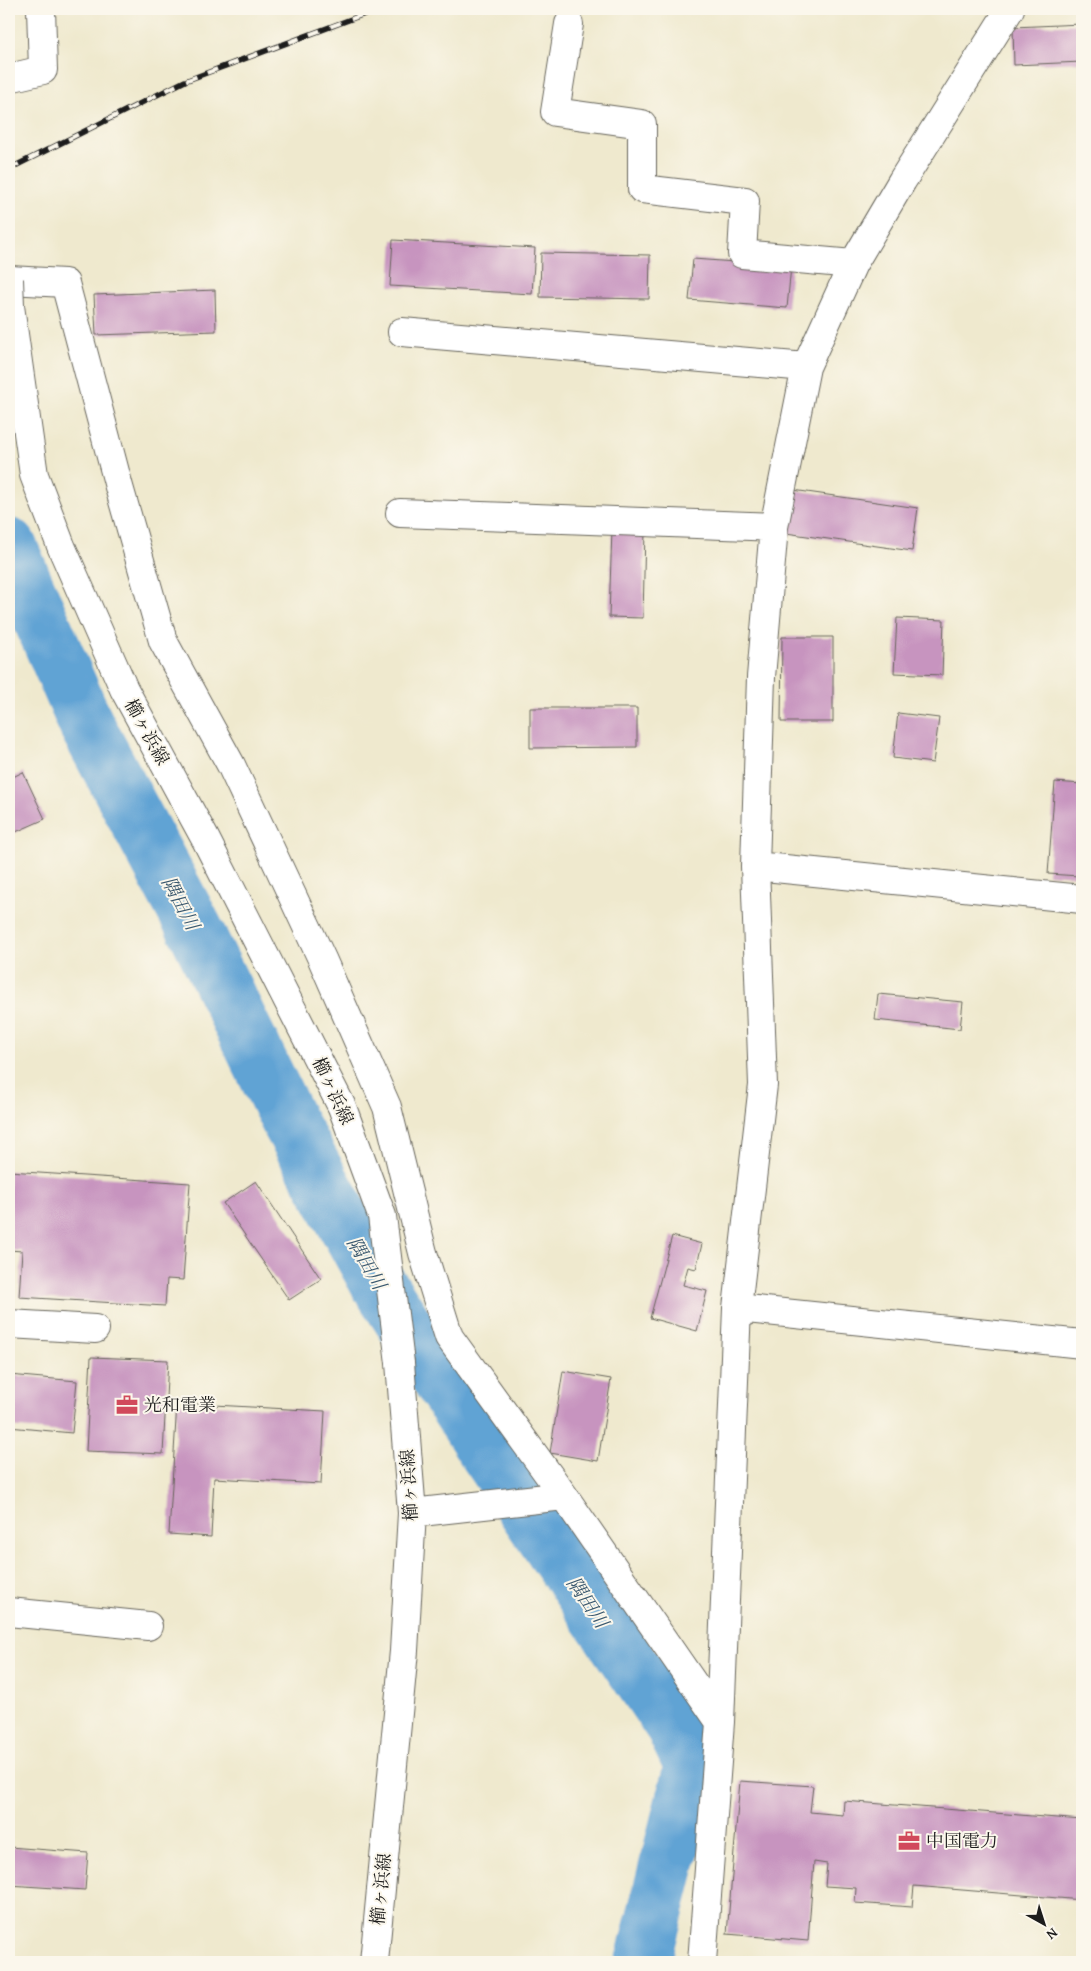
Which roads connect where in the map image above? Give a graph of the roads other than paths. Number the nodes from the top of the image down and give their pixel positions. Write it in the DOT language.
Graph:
graph roads {
  1 [pos="42,9"];
  2 [pos="1010,9"];
  3 [pos="569,24"];
  4 [pos="9,78"];
  5 [pos="853,264"];
  6 [pos="9,279"];
  7 [pos="402,332"];
  8 [pos="806,367"];
  9 [pos="400,513"];
  10 [pos="774,527"];
  11 [pos="755,866"];
  12 [pos="1082,899"];
  13 [pos="737,1308"];
  14 [pos="9,1324"];
  15 [pos="95,1329"];
  16 [pos="1082,1344"];
  17 [pos="564,1496"];
  18 [pos="412,1513"];
  19 [pos="9,1612"];
  20 [pos="148,1626"];
  21 [pos="720,1722"];
  22 [pos="374,1962"];
  23 [pos="702,1962"];
  1 -- 4 [label="street"];
  2 -- 5 [label="street"];
  3 -- 5 [label="street"];
  5 -- 8 [label="street"];
  6 -- 17 [label="street"];
  6 -- 18 [label="street, 櫛ヶ浜線, bridge"];
  7 -- 8 [label="street"];
  8 -- 10 [label="street"];
  9 -- 10 [label="street"];
  10 -- 11 [label="street"];
  11 -- 12 [label="street"];
  11 -- 13 [label="street"];
  13 -- 16 [label="street"];
  13 -- 21 [label="street"];
  14 -- 15 [label="street"];
  17 -- 18 [label="street"];
  17 -- 21 [label="street"];
  18 -- 22 [label="street, 櫛ヶ浜線"];
  19 -- 20 [label="street"];
  21 -- 23 [label="street"];
}
